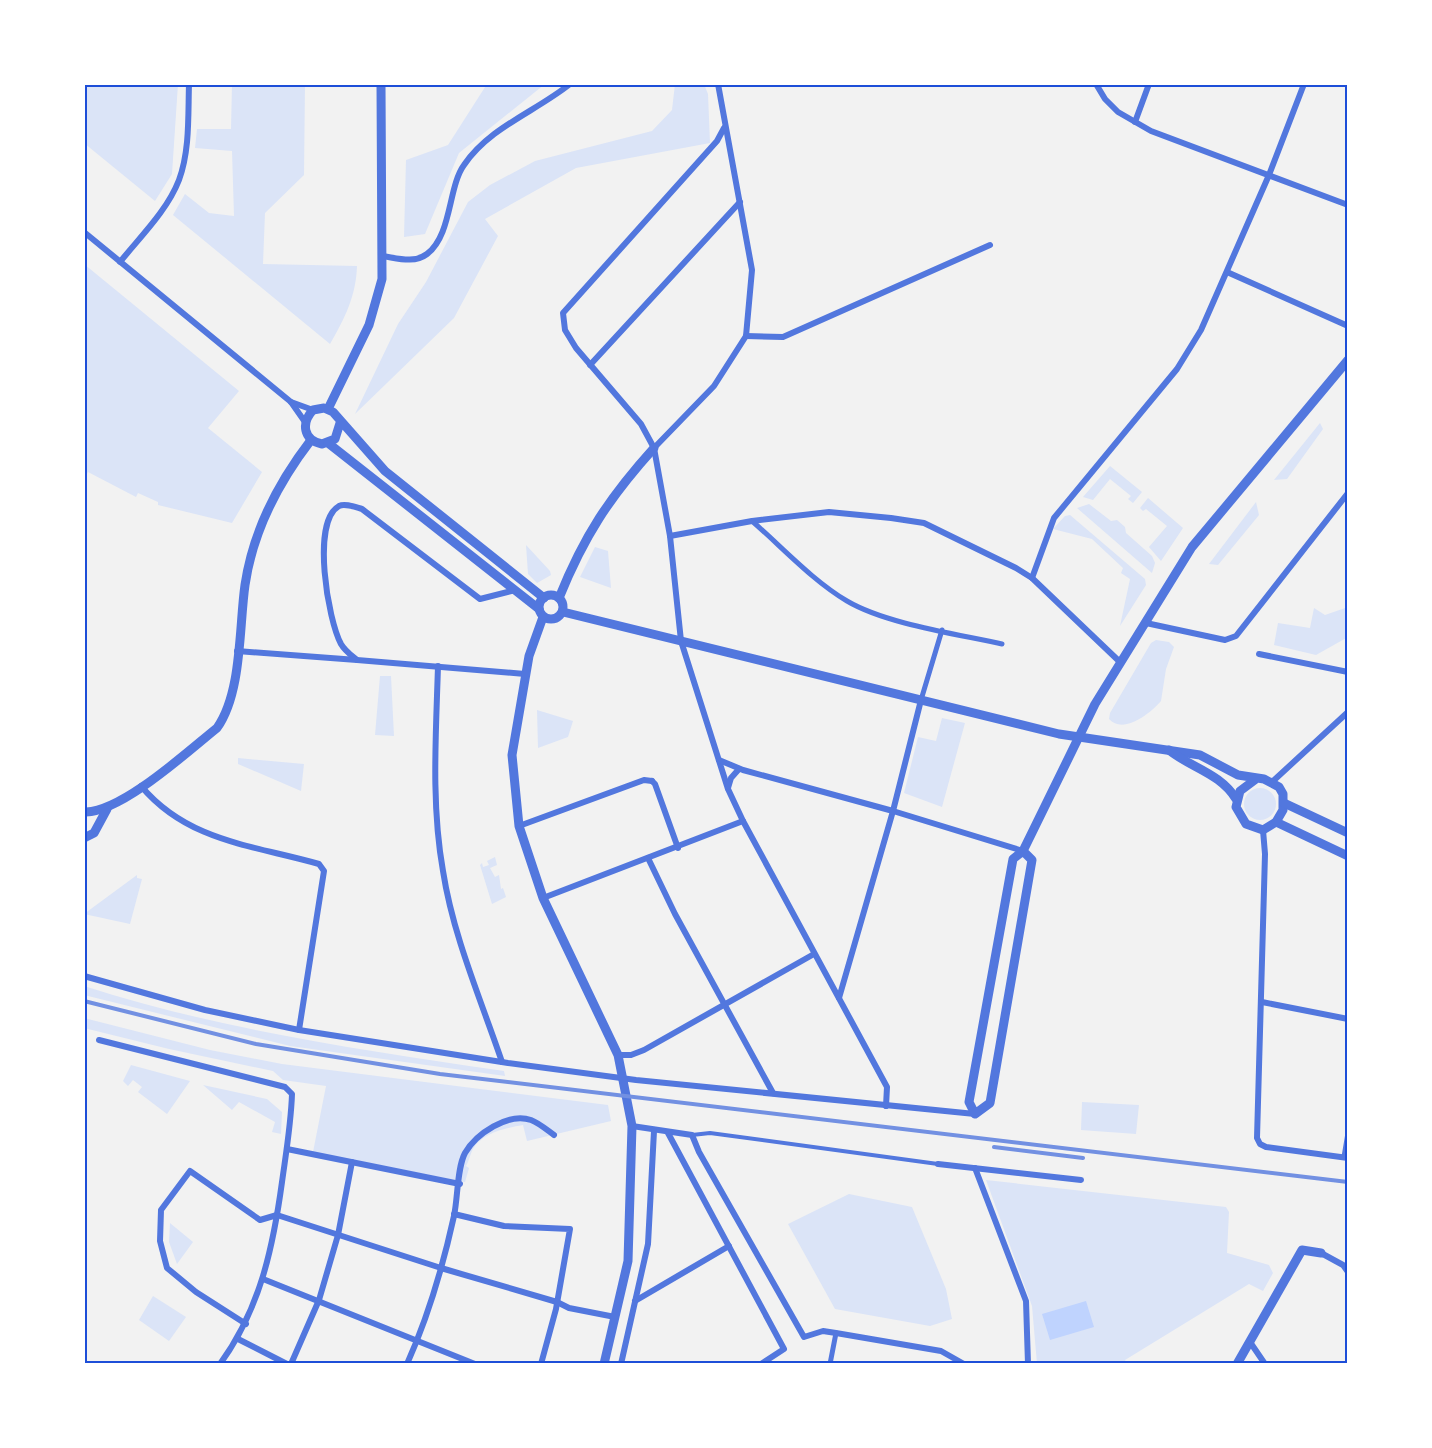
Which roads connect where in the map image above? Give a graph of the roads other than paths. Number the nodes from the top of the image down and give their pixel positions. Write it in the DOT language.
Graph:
graph roads {
  1 [pos="189,84"];
  2 [pos="381,84"];
  3 [pos="570,84"];
  4 [pos="718,84"];
  5 [pos="1096,84"];
  6 [pos="1149,84"];
  7 [pos="1304,84"];
  8 [pos="1135,122"];
  9 [pos="724,128"];
  10 [pos="1269,175"];
  11 [pos="740,202"];
  12 [pos="1348,205"];
  13 [pos="84,232"];
  14 [pos="990,245"];
  15 [pos="382,256"];
  16 [pos="120,262"];
  17 [pos="1227,272"];
  18 [pos="1348,326"];
  19 [pos="746,336"];
  20 [pos="1348,360"];
  21 [pos="590,365"];
  22 [pos="291,402"];
  23 [pos="313,410"];
  24 [pos="328,410"];
  25 [pos="305,422"];
  26 [pos="340,423"];
  27 [pos="311,440"];
  28 [pos="328,443"];
  29 [pos="654,448"];
  30 [pos="1348,493"];
  31 [pos="752,521"];
  32 [pos="670,536"];
  33 [pos="1032,578"];
  34 [pos="514,590"];
  35 [pos="544,598"];
  36 [pos="559,598"];
  37 [pos="563,612"];
  38 [pos="541,613"];
  39 [pos="1146,623"];
  40 [pos="942,630"];
  41 [pos="681,641"];
  42 [pos="1002,644"];
  43 [pos="237,651"];
  44 [pos="1259,654"];
  45 [pos="357,660"];
  46 [pos="1121,663"];
  47 [pos="438,666"];
  48 [pos="1348,672"];
  49 [pos="525,674"];
  50 [pos="921,700"];
  51 [pos="1348,712"];
  52 [pos="1079,735"];
  53 [pos="1168,750"];
  54 [pos="719,760"];
  55 [pos="739,769"];
  56 [pos="1256,779"];
  57 [pos="1272,782"];
  58 [pos="141,786"];
  59 [pos="728,789"];
  60 [pos="1236,799"];
  61 [pos="1284,803"];
  62 [pos="107,809"];
  63 [pos="893,811"];
  64 [pos="85,812"];
  65 [pos="742,821"];
  66 [pos="1276,822"];
  67 [pos="96,826"];
  68 [pos="519,826"];
  69 [pos="1263,830"];
  70 [pos="1348,833"];
  71 [pos="84,838"];
  72 [pos="678,848"];
  73 [pos="1023,850"];
  74 [pos="1348,856"];
  75 [pos="648,858"];
  76 [pos="543,898"];
  77 [pos="814,954"];
  78 [pos="84,976"];
  79 [pos="839,999"];
  80 [pos="1262,1002"];
  81 [pos="725,1004"];
  82 [pos="1348,1019"];
  83 [pos="299,1030"];
  84 [pos="99,1040"];
  85 [pos="618,1054"];
  86 [pos="502,1062"];
  87 [pos="773,1093"];
  88 [pos="886,1106"];
  89 [pos="975,1114"];
  90 [pos="632,1126"];
  91 [pos="654,1131"];
  92 [pos="668,1133"];
  93 [pos="1348,1133"];
  94 [pos="554,1135"];
  95 [pos="692,1135"];
  96 [pos="287,1149"];
  97 [pos="1346,1158"];
  98 [pos="352,1162"];
  99 [pos="938,1164"];
  100 [pos="975,1168"];
  101 [pos="1081,1180"];
  102 [pos="460,1184"];
  103 [pos="454,1214"];
  104 [pos="277,1215"];
  105 [pos="338,1234"];
  106 [pos="729,1246"];
  107 [pos="1321,1253"];
  108 [pos="441,1268"];
  109 [pos="1348,1272"];
  110 [pos="263,1279"];
  111 [pos="319,1300"];
  112 [pos="635,1301"];
  113 [pos="557,1302"];
  114 [pos="615,1317"];
  115 [pos="246,1324"];
  116 [pos="836,1333"];
  117 [pos="238,1339"];
  118 [pos="418,1340"];
  119 [pos="1250,1342"];
  120 [pos="220,1364"];
  121 [pos="289,1364"];
  122 [pos="407,1364"];
  123 [pos="475,1364"];
  124 [pos="541,1364"];
  125 [pos="604,1364"];
  126 [pos="621,1364"];
  127 [pos="761,1364"];
  128 [pos="830,1364"];
  129 [pos="964,1364"];
  130 [pos="1028,1364"];
  131 [pos="1238,1364"];
  132 [pos="1265,1364"];
  1 -- 16 [label="street"];
  2 -- 15 [label="street"];
  3 -- 15 [label="street"];
  4 -- 9 [label="street"];
  5 -- 8 [label="street"];
  6 -- 8 [label="street"];
  7 -- 10 [label="street"];
  8 -- 10 [label="street"];
  9 -- 11 [label="street"];
  9 -- 21 [label="street"];
  10 -- 12 [label="street"];
  10 -- 17 [label="street"];
  11 -- 19 [label="street"];
  11 -- 21 [label="street"];
  13 -- 16 [label="street"];
  14 -- 19 [label="street"];
  15 -- 24 [label="street"];
  16 -- 22 [label="street"];
  17 -- 18 [label="street"];
  17 -- 33 [label="street"];
  19 -- 29 [label="street"];
  20 -- 39 [label="street"];
  21 -- 29 [label="street"];
  22 -- 23 [label="street"];
  22 -- 25 [label="street"];
  23 -- 24 [label="street"];
  23 -- 25 [label="street"];
  24 -- 26 [label="street"];
  25 -- 27 [label="street"];
  26 -- 28 [label="street"];
  26 -- 35 [label="street"];
  27 -- 28 [label="street"];
  27 -- 43 [label="street"];
  28 -- 34 [label="street"];
  29 -- 32 [label="street"];
  29 -- 36 [label="street"];
  30 -- 39 [label="street"];
  31 -- 32 [label="street"];
  31 -- 33 [label="street"];
  31 -- 40 [label="street"];
  32 -- 41 [label="street"];
  33 -- 46 [label="street"];
  34 -- 38 [label="street"];
  34 -- 45 [label="street"];
  35 -- 36 [label="street"];
  35 -- 38 [label="street"];
  36 -- 37 [label="street"];
  37 -- 38 [label="street"];
  37 -- 41 [label="street"];
  38 -- 49 [label="street"];
  39 -- 46 [label="street"];
  40 -- 42 [label="street"];
  40 -- 50 [label="street"];
  41 -- 50 [label="street"];
  41 -- 54 [label="street"];
  43 -- 45 [label="street"];
  43 -- 58 [label="street"];
  44 -- 48 [label="street"];
  45 -- 47 [label="street"];
  46 -- 52 [label="street"];
  47 -- 49 [label="street"];
  47 -- 86 [label="street"];
  49 -- 68 [label="street"];
  50 -- 52 [label="street"];
  50 -- 63 [label="street"];
  51 -- 57 [label="street"];
  52 -- 53 [label="street"];
  52 -- 73 [label="street"];
  53 -- 56 [label="street"];
  53 -- 60 [label="street"];
  54 -- 55 [label="street"];
  54 -- 59 [label="street"];
  55 -- 59 [label="street"];
  55 -- 63 [label="street"];
  56 -- 57 [label="street"];
  56 -- 60 [label="street"];
  57 -- 61 [label="street"];
  58 -- 62 [label="street"];
  58 -- 83 [label="street"];
  59 -- 65 [label="street"];
  60 -- 69 [label="street"];
  61 -- 66 [label="street"];
  61 -- 70 [label="street"];
  62 -- 64 [label="street"];
  62 -- 67 [label="street"];
  63 -- 73 [label="street"];
  63 -- 79 [label="street"];
  64 -- 67 [label="street"];
  65 -- 72 [label="street"];
  65 -- 77 [label="street"];
  66 -- 69 [label="street"];
  66 -- 74 [label="street"];
  67 -- 71 [label="street"];
  68 -- 72 [label="street"];
  68 -- 76 [label="street"];
  69 -- 80 [label="street"];
  72 -- 75 [label="street"];
  73 -- 89 [label="street"];
  73 -- 89 [label="street"];
  75 -- 76 [label="street"];
  75 -- 81 [label="street"];
  76 -- 85 [label="street"];
  77 -- 79 [label="street"];
  77 -- 81 [label="street"];
  78 -- 83 [label="street"];
  79 -- 88 [label="street"];
  80 -- 82 [label="street"];
  80 -- 97 [label="street"];
  81 -- 85 [label="street"];
  81 -- 87 [label="street"];
  83 -- 86 [label="street"];
  84 -- 96 [label="street"];
  85 -- 90 [label="street"];
  86 -- 87 [label="street"];
  87 -- 88 [label="street"];
  88 -- 89 [label="street"];
  90 -- 91 [label="street"];
  90 -- 114 [label="street"];
  91 -- 92 [label="street"];
  91 -- 112 [label="street"];
  92 -- 95 [label="street"];
  92 -- 106 [label="street"];
  93 -- 97 [label="street"];
  94 -- 102 [label="street"];
  95 -- 99 [label="lane"];
  95 -- 116 [label="street"];
  96 -- 98 [label="street"];
  96 -- 104 [label="street"];
  98 -- 102 [label="street"];
  98 -- 105 [label="street"];
  99 -- 100 [label="street"];
  100 -- 101 [label="street"];
  100 -- 130 [label="street"];
  102 -- 103 [label="street"];
  103 -- 108 [label="street"];
  103 -- 113 [label="street"];
  104 -- 105 [label="street"];
  104 -- 110 [label="street"];
  104 -- 115 [label="street"];
  105 -- 108 [label="street"];
  105 -- 111 [label="street"];
  106 -- 112 [label="street"];
  106 -- 127 [label="street"];
  107 -- 109 [label="street"];
  107 -- 119 [label="street"];
  108 -- 113 [label="street"];
  108 -- 118 [label="street"];
  110 -- 111 [label="street"];
  110 -- 115 [label="street"];
  111 -- 118 [label="street"];
  111 -- 121 [label="street"];
  112 -- 126 [label="street"];
  113 -- 114 [label="street"];
  113 -- 124 [label="street"];
  114 -- 125 [label="street"];
  115 -- 117 [label="street"];
  116 -- 128 [label="street"];
  116 -- 129 [label="street"];
  117 -- 120 [label="street"];
  117 -- 121 [label="street"];
  118 -- 122 [label="street"];
  118 -- 123 [label="street"];
  119 -- 131 [label="street"];
  119 -- 132 [label="street"];
}
